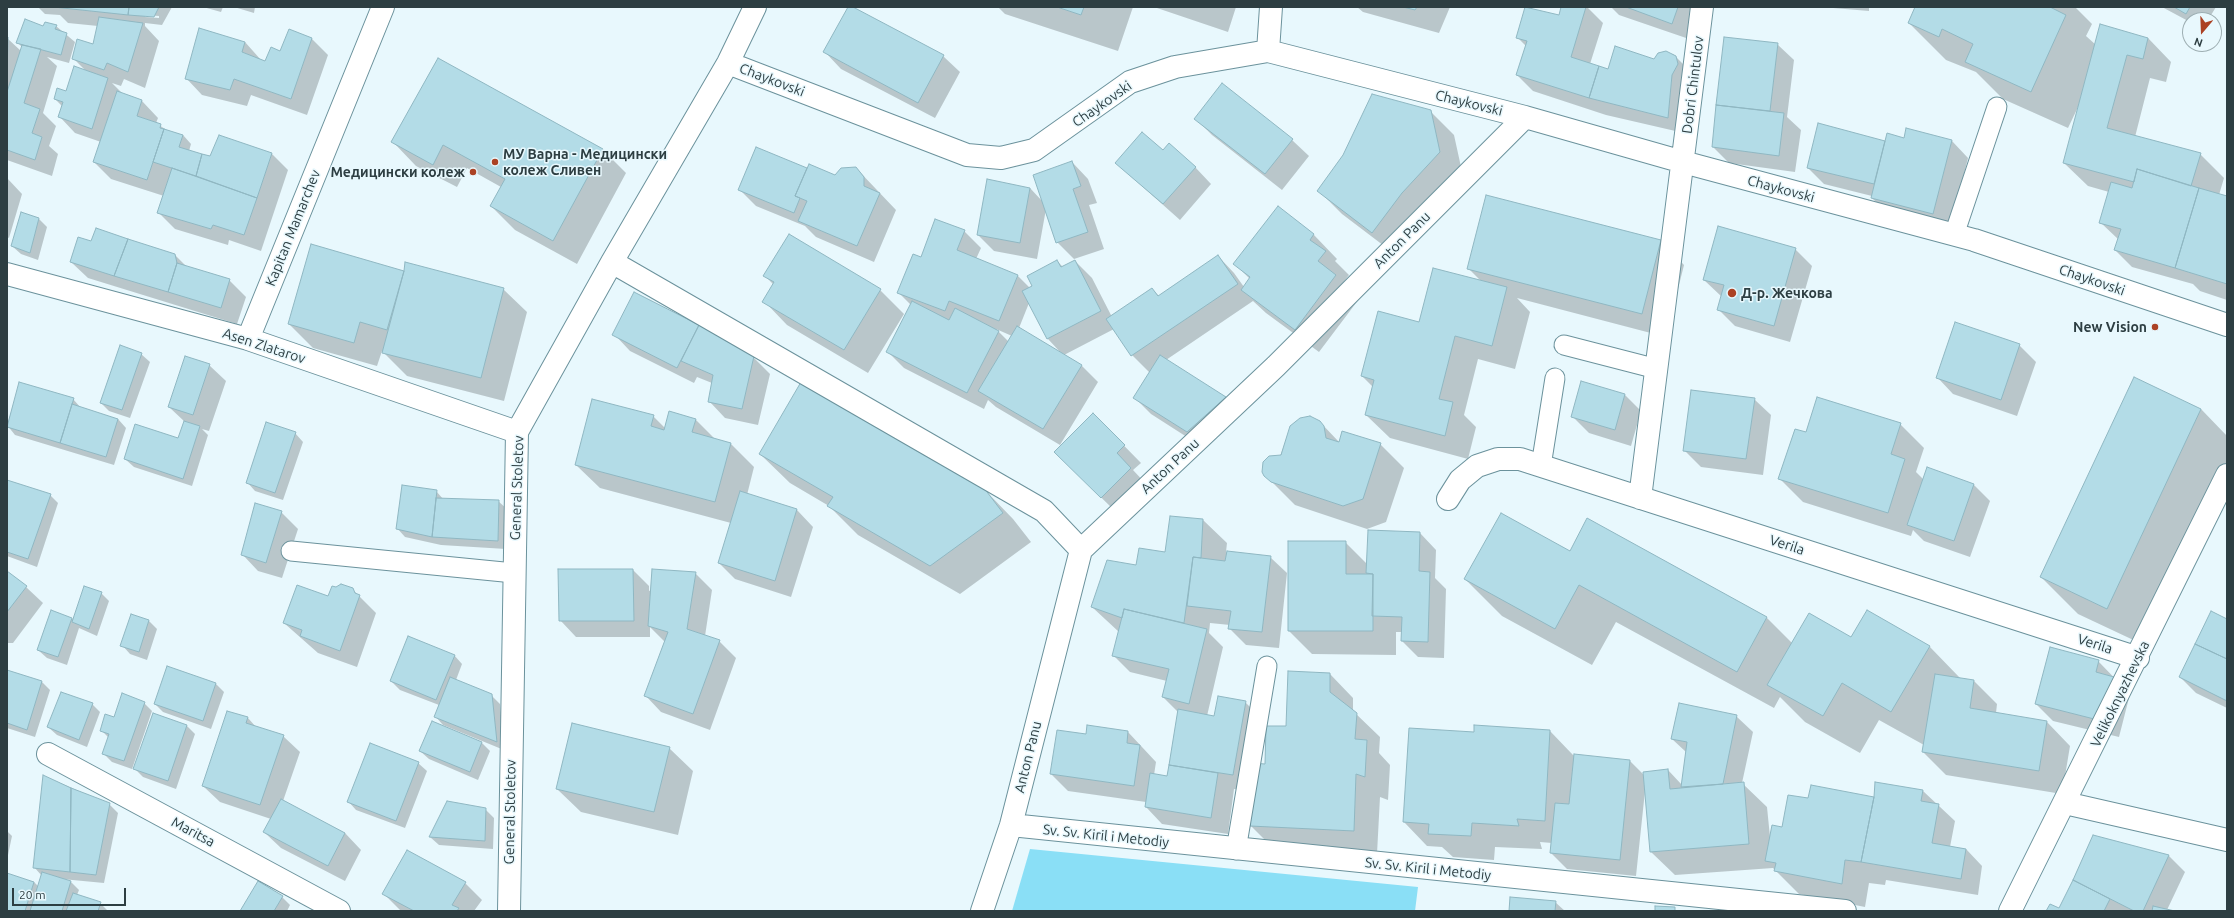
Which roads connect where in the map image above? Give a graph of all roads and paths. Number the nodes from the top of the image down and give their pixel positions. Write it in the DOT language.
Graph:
graph roads {
  1 [pos="383,7"];
  2 [pos="755,7"];
  3 [pos="1271,7"];
  4 [pos="1702,7"];
  5 [pos="1268,51"];
  6 [pos="728,63"];
  7 [pos="1998,107"];
  8 [pos="1525,117"];
  9 [pos="1683,162"];
  10 [pos="1954,235"];
  11 [pos="612,262"];
  12 [pos="7,274"];
  13 [pos="2227,325"];
  14 [pos="248,339"];
  15 [pos="1564,345"];
  16 [pos="1657,369"];
  17 [pos="1555,378"];
  18 [pos="517,432"];
  19 [pos="1541,466"];
  20 [pos="2227,475"];
  21 [pos="1640,498"];
  22 [pos="1448,499"];
  23 [pos="1081,550"];
  24 [pos="291,551"];
  25 [pos="514,573"];
  26 [pos="2138,658"];
  27 [pos="1267,666"];
  28 [pos="48,754"];
  29 [pos="2065,803"];
  30 [pos="1011,825"];
  31 [pos="2227,840"];
  32 [pos="1236,850"];
  33 [pos="339,911"];
  34 [pos="509,911"];
  35 [pos="982,911"];
  36 [pos="1846,911"];
  37 [pos="2010,911"];
  1 -- 14 [label="street, Kapitan Mamarchev"];
  2 -- 6 [label="street, General Stoletov"];
  3 -- 5 [label="street"];
  4 -- 9 [label="street, Dobri Chintulov"];
  5 -- 6 [label="street, Chaykovski"];
  5 -- 8 [label="street, Chaykovski"];
  6 -- 11 [label="street, General Stoletov"];
  7 -- 10 [label="lane"];
  8 -- 9 [label="street, Chaykovski"];
  8 -- 23 [label="street, Anton Panu"];
  9 -- 10 [label="street, Chaykovski"];
  9 -- 16 [label="street, Dobri Chintulov"];
  10 -- 13 [label="street, Chaykovski"];
  11 -- 18 [label="street, General Stoletov"];
  11 -- 23 [label="street"];
  12 -- 14 [label="street, Asen Zlatarov"];
  14 -- 18 [label="street, Asen Zlatarov"];
  15 -- 16 [label="lane"];
  16 -- 21 [label="street, Dobri Chintulov"];
  17 -- 19 [label="lane"];
  18 -- 25 [label="street, General Stoletov"];
  19 -- 21 [label="street, Verila"];
  19 -- 22 [label="street, Verila"];
  20 -- 26 [label="street, Velikoknyazhevska"];
  21 -- 26 [label="street, Verila"];
  23 -- 30 [label="street, Anton Panu"];
  24 -- 25 [label="lane"];
  25 -- 34 [label="street, General Stoletov"];
  26 -- 29 [label="street, Velikoknyazhevska"];
  27 -- 32 [label="lane"];
  28 -- 33 [label="street, Maritsa"];
  29 -- 31 [label="street"];
  29 -- 37 [label="street, Velikoknyazhevska"];
  30 -- 32 [label="street, Sv. Sv. Kiril i Metodiy"];
  30 -- 35 [label="street, Anton Panu"];
  32 -- 36 [label="street, Sv. Sv. Kiril i Metodiy"];
}
